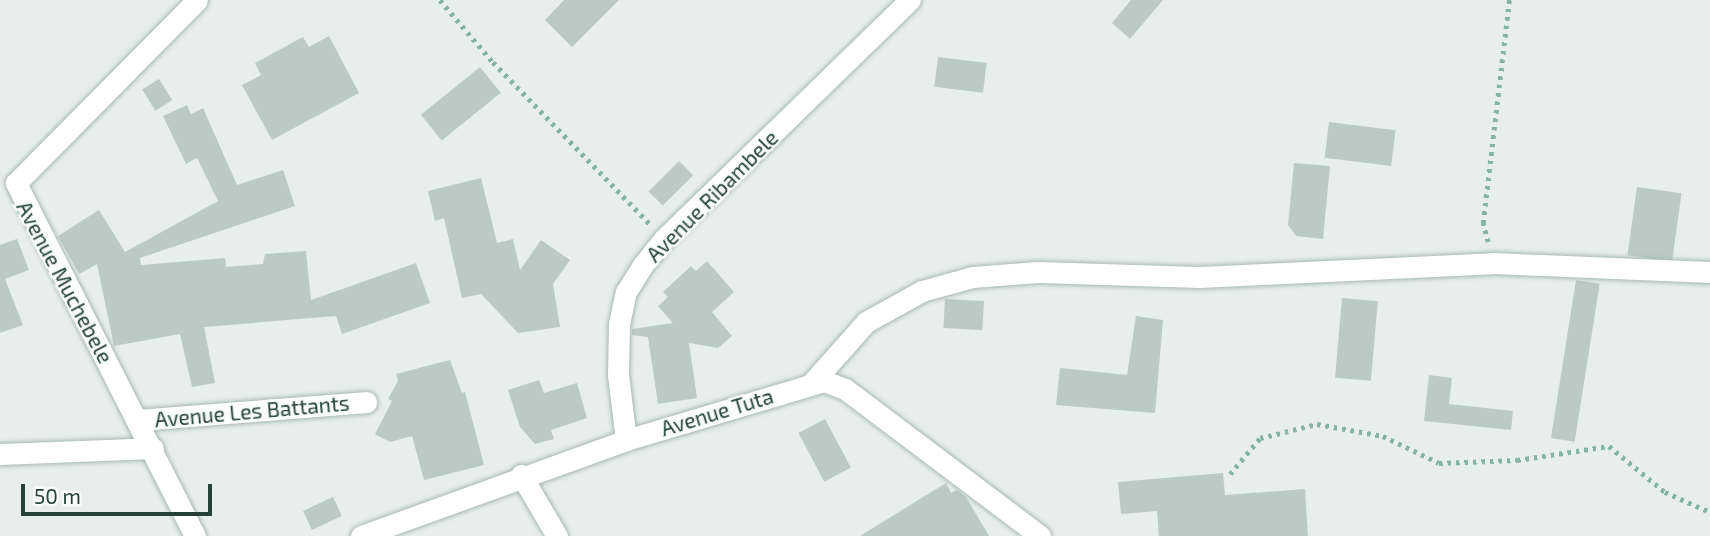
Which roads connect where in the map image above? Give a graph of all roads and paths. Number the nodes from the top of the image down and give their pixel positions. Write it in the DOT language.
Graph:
graph roads {
  1 [pos="197,0"];
  2 [pos="440,0"];
  3 [pos="910,0"];
  4 [pos="1508,0"];
  5 [pos="664,239"];
  6 [pos="1493,263"];
  7 [pos="1710,272"];
  8 [pos="811,384"];
  9 [pos="366,402"];
  10 [pos="138,420"];
  11 [pos="626,440"];
  12 [pos="153,448"];
  13 [pos="0,454"];
  14 [pos="1230,474"];
  15 [pos="521,475"];
  16 [pos="1710,512"];
  17 [pos="195,536"];
  18 [pos="361,536"];
  19 [pos="557,536"];
  20 [pos="1040,536"];
  1 -- 10 [label="street, Avenue Muchebele"];
  2 -- 5 [label="path"];
  3 -- 5 [label="street, Avenue Ribambele"];
  4 -- 6 [label="path"];
  5 -- 11 [label="street, Avenue Ribambele"];
  6 -- 7 [label="street"];
  6 -- 8 [label="street"];
  8 -- 11 [label="street, Avenue Tuta"];
  8 -- 20 [label="street, Avenue Tuta"];
  9 -- 10 [label="street, Avenue Les Battants"];
  10 -- 12 [label="street, Avenue Muchebele"];
  11 -- 15 [label="street, Avenue Tuta"];
  12 -- 13 [label="street, Avenue Les Battants"];
  12 -- 17 [label="street, Avenue Muchebele"];
  14 -- 16 [label="path"];
  15 -- 18 [label="street, Avenue Tuta"];
  15 -- 19 [label="street"];
}
